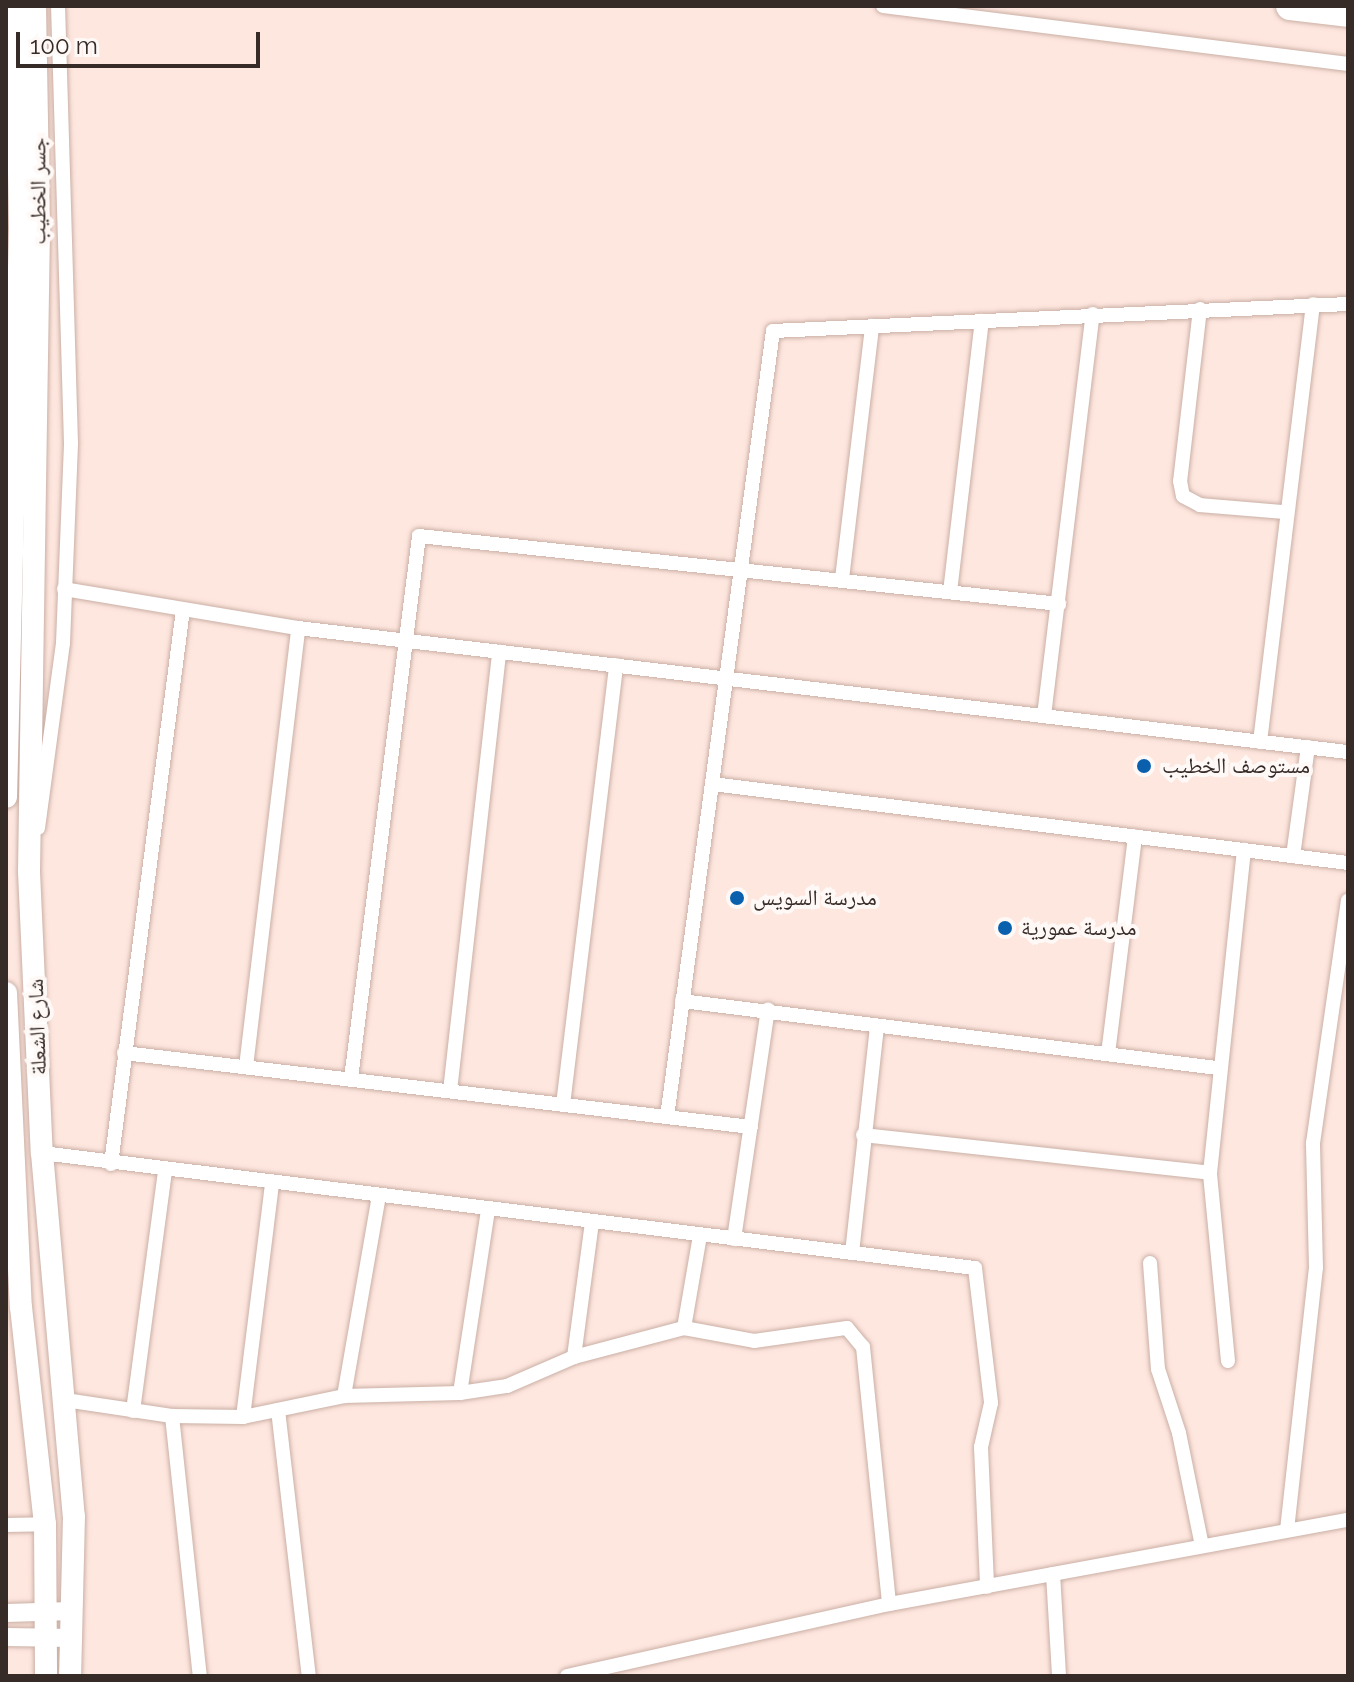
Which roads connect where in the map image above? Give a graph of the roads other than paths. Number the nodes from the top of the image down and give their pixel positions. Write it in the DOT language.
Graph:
graph roads {
  1 [pos="16,6"];
  2 [pos="35,6"];
  3 [pos="58,6"];
  4 [pos="883,6"];
  5 [pos="1290,6"];
  6 [pos="1348,13"];
  7 [pos="1348,64"];
  8 [pos="1313,304"];
  9 [pos="1348,304"];
  10 [pos="1200,309"];
  11 [pos="1093,314"];
  12 [pos="982,321"];
  13 [pos="872,326"];
  14 [pos="27,376"];
  15 [pos="1284,512"];
  16 [pos="741,570"];
  17 [pos="842,579"];
  18 [pos="64,589"];
  19 [pos="950,592"];
  20 [pos="1059,604"];
  21 [pos="183,610"];
  22 [pos="298,628"];
  23 [pos="402,640"];
  24 [pos="499,652"];
  25 [pos="616,665"];
  26 [pos="726,679"];
  27 [pos="7,704"];
  28 [pos="1044,716"];
  29 [pos="1260,742"];
  30 [pos="1308,747"];
  31 [pos="1348,752"];
  32 [pos="712,784"];
  33 [pos="6,797"];
  34 [pos="1135,837"];
  35 [pos="1244,850"];
  36 [pos="1293,856"];
  37 [pos="1348,863"];
  38 [pos="29,872"];
  39 [pos="1348,901"];
  40 [pos="6,993"];
  41 [pos="682,1001"];
  42 [pos="768,1009"];
  43 [pos="877,1027"];
  44 [pos="124,1053"];
  45 [pos="1108,1054"];
  46 [pos="246,1067"];
  47 [pos="1217,1068"];
  48 [pos="351,1079"];
  49 [pos="450,1091"];
  50 [pos="563,1105"];
  51 [pos="667,1117"];
  52 [pos="9,1123"];
  53 [pos="751,1127"];
  54 [pos="863,1135"];
  55 [pos="42,1153"];
  56 [pos="111,1164"];
  57 [pos="165,1170"];
  58 [pos="1210,1173"];
  59 [pos="272,1183"];
  60 [pos="379,1196"];
  61 [pos="488,1209"];
  62 [pos="592,1222"];
  63 [pos="700,1235"];
  64 [pos="734,1239"];
  65 [pos="852,1253"];
  66 [pos="1150,1263"];
  67 [pos="684,1328"];
  68 [pos="574,1357"];
  69 [pos="1228,1361"];
  70 [pos="460,1393"];
  71 [pos="344,1396"];
  72 [pos="65,1400"];
  73 [pos="278,1410"];
  74 [pos="133,1411"];
  75 [pos="172,1416"];
  76 [pos="243,1417"];
  77 [pos="1348,1520"];
  78 [pos="45,1524"];
  79 [pos="6,1525"];
  80 [pos="1287,1530"];
  81 [pos="1202,1546"];
  82 [pos="1053,1574"];
  83 [pos="987,1587"];
  84 [pos="889,1604"];
  85 [pos="72,1611"];
  86 [pos="47,1612"];
  87 [pos="6,1613"];
  88 [pos="6,1637"];
  89 [pos="46,1638"];
  90 [pos="73,1638"];
  91 [pos="46,1676"];
  92 [pos="70,1676"];
  93 [pos="200,1676"];
  94 [pos="309,1676"];
  95 [pos="567,1676"];
  96 [pos="1059,1676"];
  1 -- 14 [label="main road, جسر الخطيب"];
  2 -- 14 [label="main road, جسر الخطيب"];
  3 -- 18 [label="street"];
  4 -- 7 [label="street"];
  5 -- 6 [label="highway"];
  8 -- 9 [label="street"];
  8 -- 10 [label="street"];
  8 -- 15 [label="street"];
  10 -- 11 [label="street"];
  10 -- 15 [label="street"];
  11 -- 12 [label="street"];
  11 -- 20 [label="street"];
  12 -- 13 [label="street"];
  12 -- 19 [label="street"];
  13 -- 16 [label="street"];
  13 -- 17 [label="street"];
  14 -- 27 [label="main road"];
  14 -- 38 [label="main road, شارع الشعلة"];
  15 -- 29 [label="street"];
  16 -- 17 [label="street"];
  16 -- 23 [label="street"];
  16 -- 26 [label="street"];
  17 -- 19 [label="street"];
  18 -- 21 [label="street"];
  18 -- 38 [label="street"];
  19 -- 20 [label="street"];
  20 -- 28 [label="street"];
  21 -- 22 [label="street"];
  21 -- 44 [label="street"];
  22 -- 23 [label="street"];
  22 -- 46 [label="street"];
  23 -- 24 [label="street"];
  23 -- 48 [label="street"];
  24 -- 25 [label="street"];
  24 -- 49 [label="street"];
  25 -- 26 [label="street"];
  25 -- 50 [label="street"];
  26 -- 28 [label="street"];
  26 -- 32 [label="street"];
  27 -- 33 [label="main road"];
  28 -- 29 [label="street"];
  29 -- 30 [label="street"];
  30 -- 31 [label="street"];
  30 -- 36 [label="street"];
  32 -- 34 [label="street"];
  32 -- 41 [label="street"];
  34 -- 35 [label="street"];
  34 -- 45 [label="street"];
  35 -- 36 [label="street"];
  35 -- 47 [label="street"];
  36 -- 37 [label="street"];
  38 -- 55 [label="main road, شارع الشعلة"];
  39 -- 80 [label="street"];
  40 -- 52 [label="main road, شارع الشعلة"];
  41 -- 42 [label="street"];
  41 -- 51 [label="street"];
  42 -- 43 [label="street"];
  42 -- 53 [label="street"];
  43 -- 45 [label="street"];
  43 -- 54 [label="street"];
  44 -- 46 [label="street"];
  44 -- 56 [label="street"];
  45 -- 47 [label="street"];
  46 -- 48 [label="street"];
  47 -- 58 [label="street"];
  48 -- 49 [label="street"];
  49 -- 50 [label="street"];
  50 -- 51 [label="street"];
  51 -- 53 [label="street"];
  52 -- 78 [label="main road, شارع الشعلة"];
  53 -- 64 [label="street"];
  54 -- 58 [label="street"];
  54 -- 65 [label="street"];
  55 -- 56 [label="street"];
  55 -- 72 [label="main road, شارع الشعلة"];
  56 -- 57 [label="street"];
  57 -- 59 [label="street"];
  57 -- 74 [label="street"];
  58 -- 69 [label="street"];
  59 -- 60 [label="street"];
  59 -- 76 [label="street"];
  60 -- 61 [label="street"];
  60 -- 71 [label="street"];
  61 -- 62 [label="street"];
  61 -- 70 [label="street"];
  62 -- 63 [label="street"];
  62 -- 68 [label="street"];
  63 -- 64 [label="street"];
  63 -- 67 [label="street"];
  64 -- 65 [label="street"];
  65 -- 83 [label="street"];
  66 -- 81 [label="street"];
  67 -- 68 [label="street"];
  67 -- 84 [label="street"];
  68 -- 70 [label="street"];
  70 -- 71 [label="street"];
  71 -- 73 [label="street"];
  72 -- 74 [label="street"];
  72 -- 85 [label="main road, شارع الشعلة"];
  73 -- 76 [label="street"];
  73 -- 94 [label="street"];
  74 -- 75 [label="street"];
  75 -- 76 [label="street"];
  75 -- 93 [label="street"];
  77 -- 80 [label="street"];
  78 -- 79 [label="street"];
  78 -- 86 [label="main road, شارع الشعلة"];
  80 -- 81 [label="street"];
  81 -- 82 [label="street"];
  82 -- 83 [label="street"];
  82 -- 96 [label="street"];
  83 -- 84 [label="street"];
  84 -- 95 [label="street"];
  85 -- 86 [label="street"];
  85 -- 90 [label="main road, شارع الشعلة"];
  86 -- 87 [label="street"];
  86 -- 89 [label="main road, شارع الشعلة"];
  88 -- 89 [label="street"];
  89 -- 90 [label="street"];
  89 -- 91 [label="main road, شارع الشعلة"];
  90 -- 92 [label="main road, شارع الشعلة"];
}
